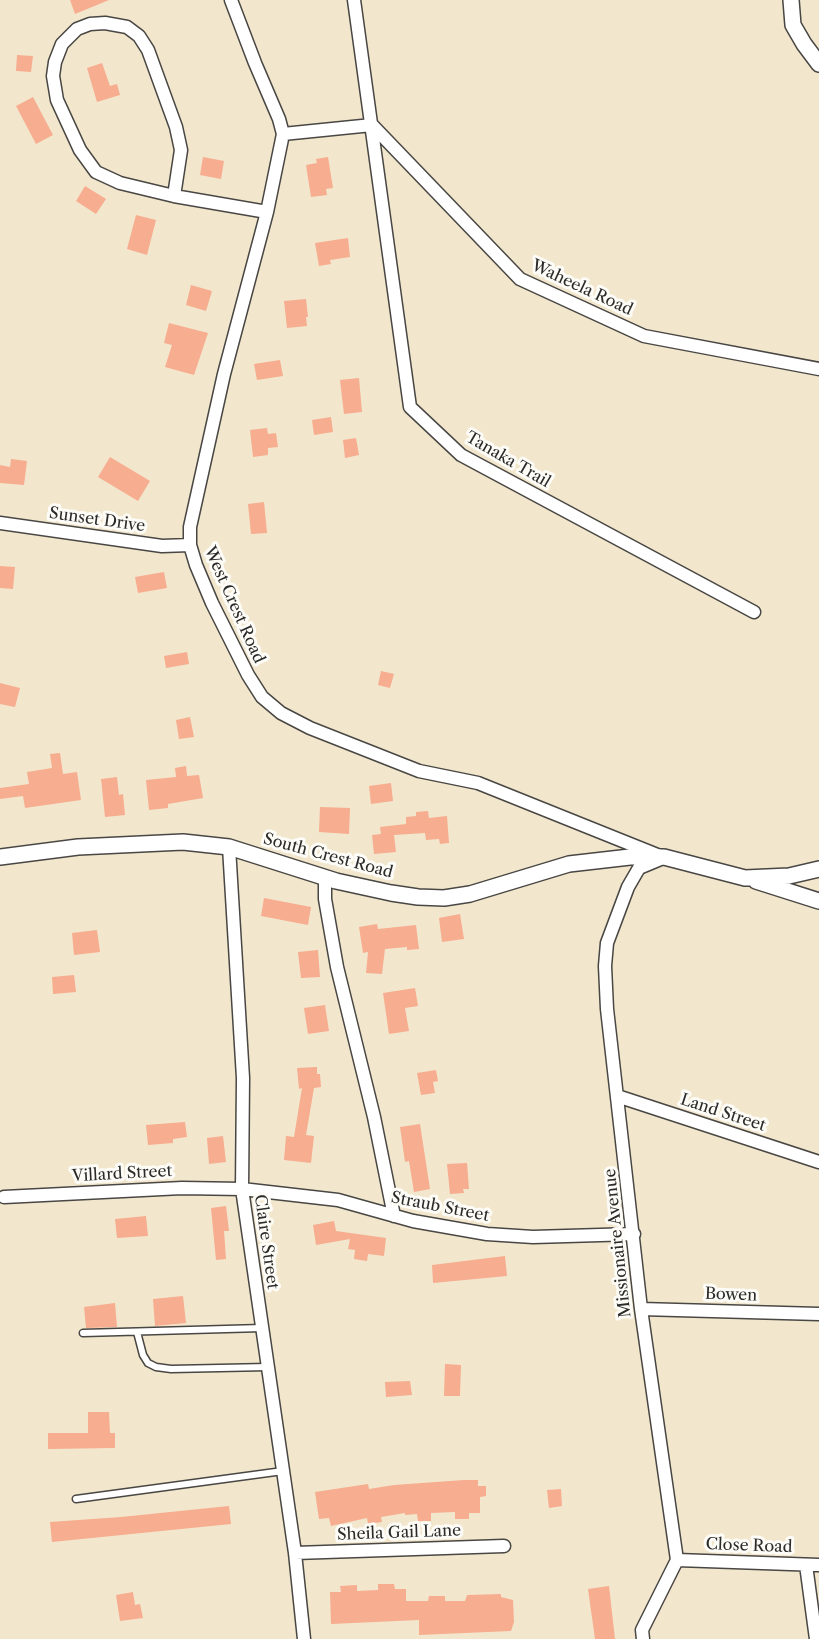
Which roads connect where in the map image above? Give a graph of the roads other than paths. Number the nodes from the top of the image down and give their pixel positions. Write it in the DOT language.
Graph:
graph roads {
  1 [pos="231,0"];
  2 [pos="354,0"];
  3 [pos="791,0"];
  4 [pos="819,64"];
  5 [pos="372,125"];
  6 [pos="282,134"];
  7 [pos="174,196"];
  8 [pos="267,212"];
  9 [pos="819,369"];
  10 [pos="0,523"];
  11 [pos="190,545"];
  12 [pos="754,612"];
  13 [pos="229,847"];
  14 [pos="0,857"];
  15 [pos="664,857"];
  16 [pos="819,869"];
  17 [pos="325,877"];
  18 [pos="745,878"];
  19 [pos="819,901"];
  20 [pos="617,1096"];
  21 [pos="819,1162"];
  22 [pos="242,1189"];
  23 [pos="4,1197"];
  24 [pos="394,1215"];
  25 [pos="634,1234"];
  26 [pos="641,1309"];
  27 [pos="819,1314"];
  28 [pos="262,1328"];
  29 [pos="137,1332"];
  30 [pos="82,1333"];
  31 [pos="268,1367"];
  32 [pos="283,1471"];
  33 [pos="76,1499"];
  34 [pos="504,1546"];
  35 [pos="295,1553"];
  36 [pos="677,1560"];
  37 [pos="806,1565"];
  38 [pos="819,1565"];
  39 [pos="304,1639"];
  40 [pos="643,1639"];
  41 [pos="816,1639"];
  1 -- 6 [label="street, West Crest Road"];
  2 -- 5 [label="street, Tanaka Trail"];
  3 -- 4 [label="street"];
  5 -- 6 [label="street"];
  5 -- 9 [label="street, Waheela Road"];
  5 -- 12 [label="street, Tanaka Trail"];
  6 -- 8 [label="street, West Crest Road"];
  7 -- 7 [label="street"];
  7 -- 8 [label="street"];
  8 -- 11 [label="street, West Crest Road"];
  10 -- 11 [label="street, Sunset Drive"];
  11 -- 15 [label="street, West Crest Road"];
  13 -- 14 [label="street, South Crest Road"];
  13 -- 17 [label="street, South Crest Road"];
  13 -- 22 [label="street, Claire Street"];
  15 -- 17 [label="street, South Crest Road"];
  15 -- 18 [label="street, South Crest Road"];
  15 -- 20 [label="street, Missionaire Avenue"];
  16 -- 18 [label="street, South Crest Road"];
  17 -- 24 [label="street"];
  18 -- 19 [label="street"];
  20 -- 21 [label="street, Land Street"];
  20 -- 25 [label="street, Missionaire Avenue"];
  22 -- 23 [label="street, Villard Street"];
  22 -- 24 [label="street, Straub Street"];
  22 -- 28 [label="street, Claire Street"];
  24 -- 25 [label="street, Straub Street"];
  25 -- 26 [label="street, Missionaire Avenue"];
  26 -- 27 [label="street, Bowen"];
  26 -- 36 [label="street, Missionaire Avenue"];
  28 -- 29 [label="lane"];
  28 -- 31 [label="street, Claire Street"];
  29 -- 30 [label="lane"];
  29 -- 31 [label="lane"];
  31 -- 32 [label="street, Claire Street"];
  32 -- 33 [label="lane"];
  32 -- 35 [label="street, Claire Street"];
  34 -- 35 [label="street, Sheila Gail Lane"];
  35 -- 39 [label="street, Claire Street"];
  36 -- 37 [label="street, Close Road"];
  36 -- 40 [label="street"];
  37 -- 38 [label="street, Close Road"];
  37 -- 41 [label="street"];
}
